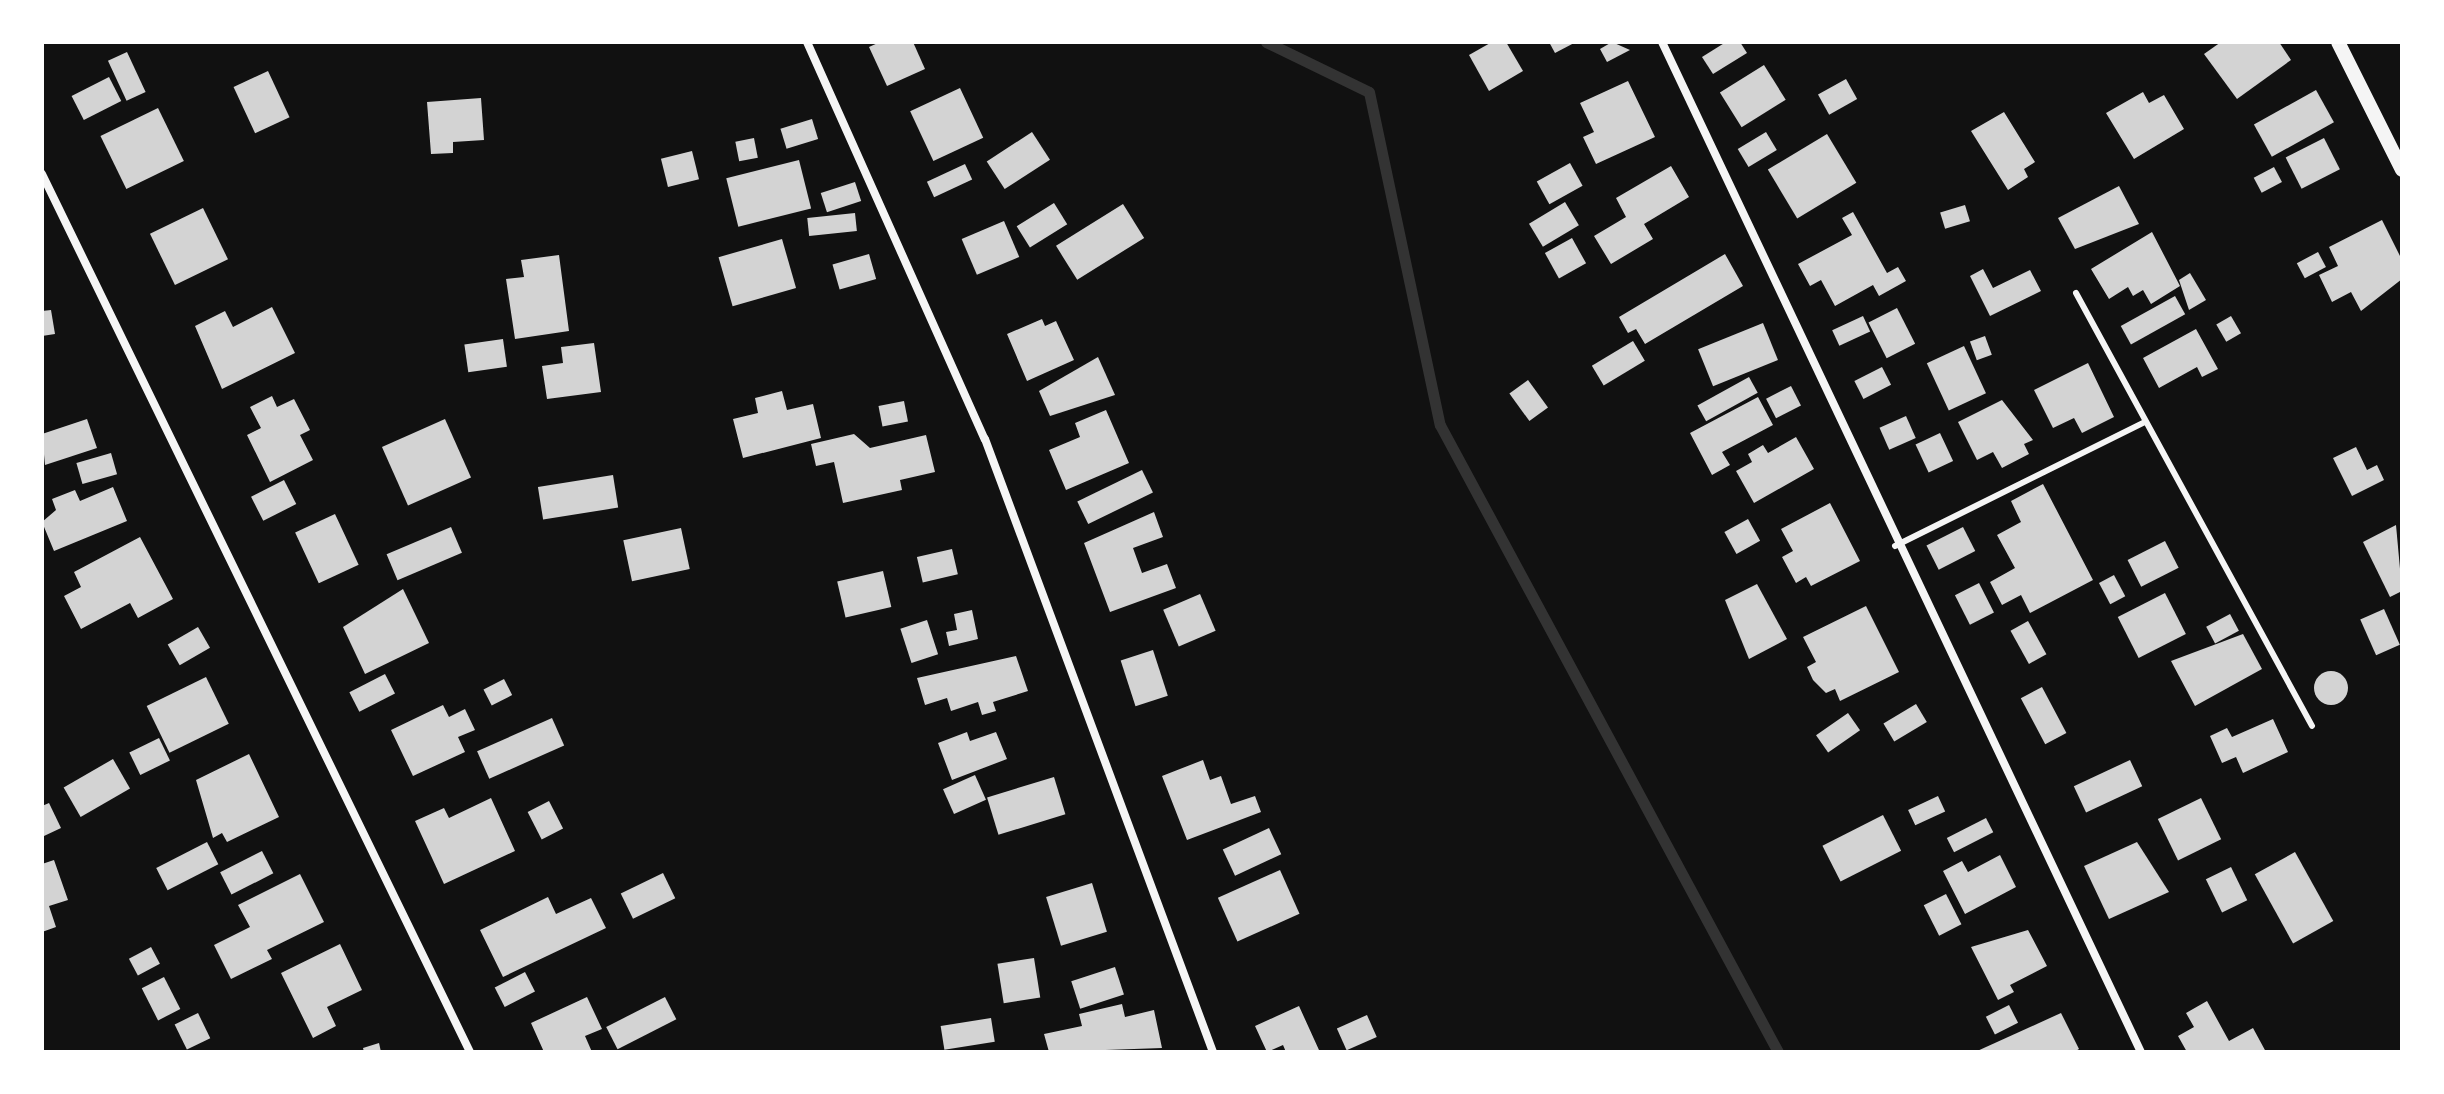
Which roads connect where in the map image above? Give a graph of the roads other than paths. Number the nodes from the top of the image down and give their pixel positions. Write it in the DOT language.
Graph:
graph roads {
  1 [pos="807,42"];
  2 [pos="1662,42"];
  3 [pos="2338,42"];
  4 [pos="2402,170"];
  5 [pos="42,174"];
  6 [pos="2076,293"];
  7 [pos="2143,423"];
  8 [pos="1895,546"];
  9 [pos="2312,726"];
  10 [pos="470,1052"];
  11 [pos="1213,1052"];
  12 [pos="2141,1052"];
  1 -- 11 [label="street"];
  2 -- 8 [label="street"];
  3 -- 4 [label="street"];
  5 -- 10 [label="street"];
  6 -- 7 [label="lane"];
  7 -- 8 [label="lane"];
  7 -- 9 [label="lane"];
  8 -- 12 [label="street"];
}
